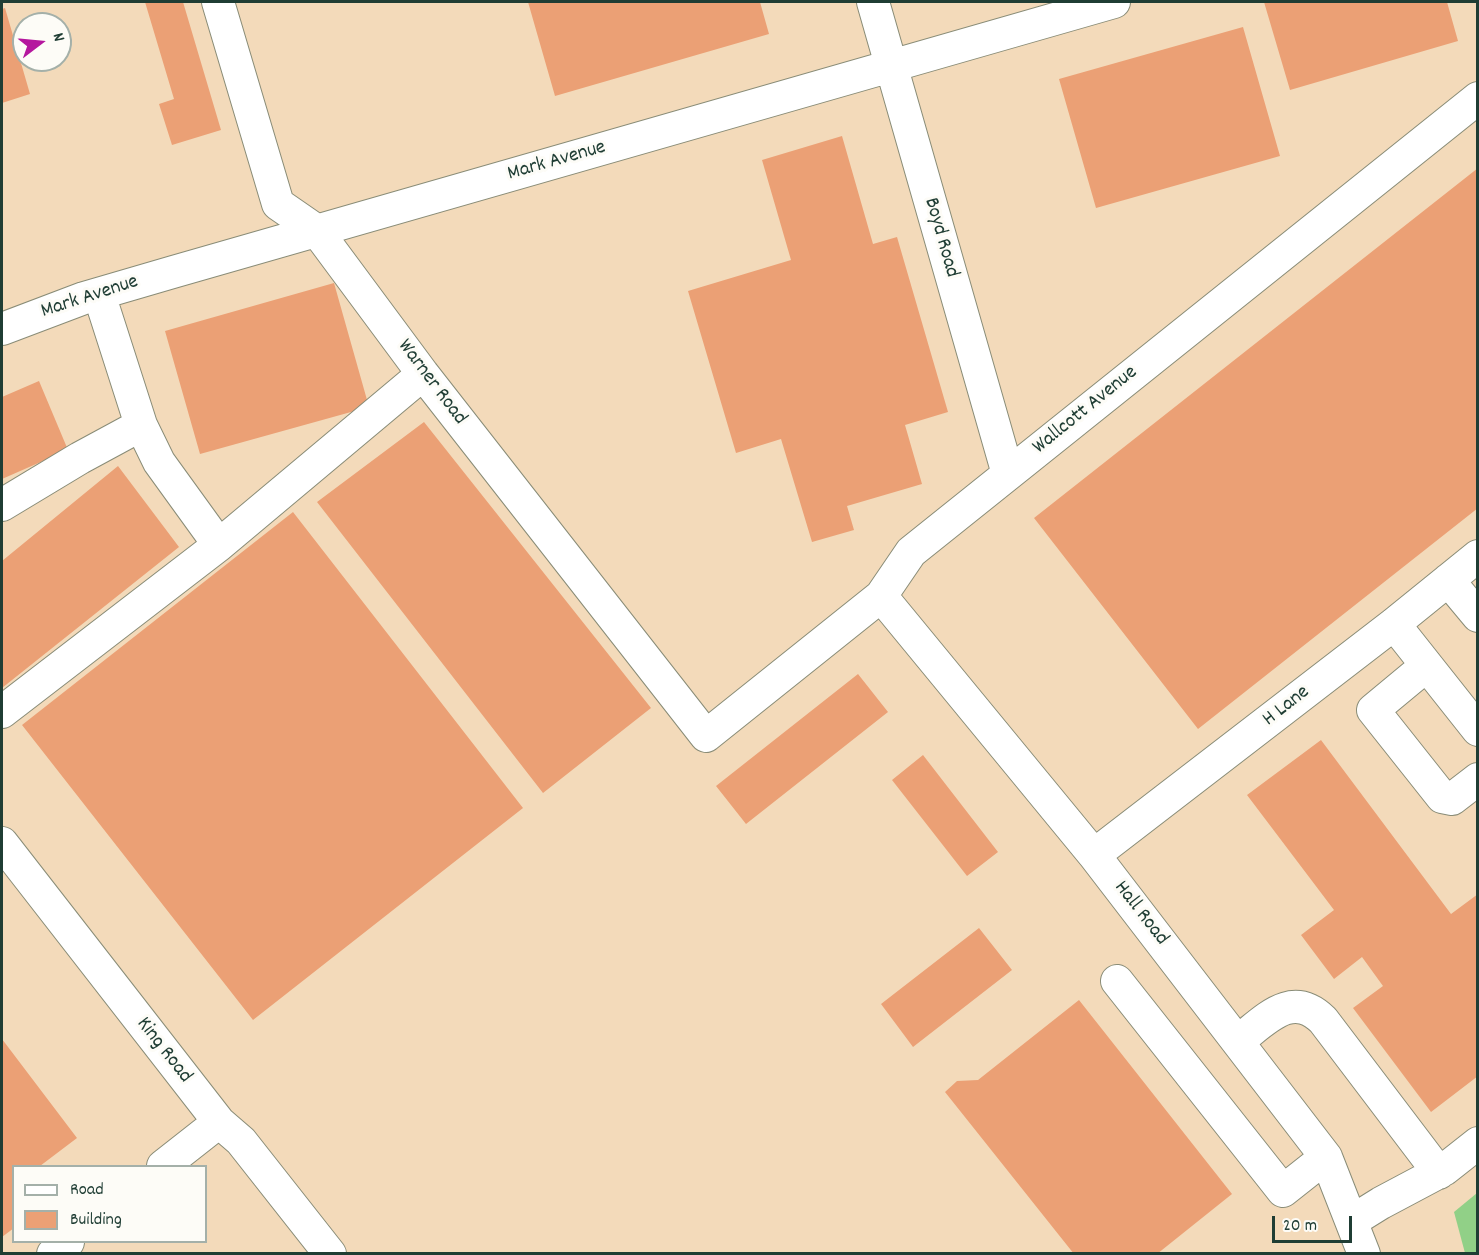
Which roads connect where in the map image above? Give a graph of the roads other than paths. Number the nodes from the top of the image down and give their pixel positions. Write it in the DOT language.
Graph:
graph roads {
  1 [pos="218,2"];
  2 [pos="873,2"];
  3 [pos="1114,2"];
  4 [pos="891,66"];
  5 [pos="1478,98"];
  6 [pos="317,231"];
  7 [pos="99,294"];
  8 [pos="2,329"];
  9 [pos="423,374"];
  10 [pos="141,425"];
  11 [pos="1008,474"];
  12 [pos="2,505"];
  13 [pos="219,545"];
  14 [pos="1478,556"];
  15 [pos="1448,580"];
  16 [pos="880,596"];
  17 [pos="1478,616"];
  18 [pos="1394,624"];
  19 [pos="1426,666"];
  20 [pos="2,712"];
  21 [pos="1478,730"];
  22 [pos="706,736"];
  23 [pos="1478,779"];
  24 [pos="3,847"];
  25 [pos="1094,855"];
  26 [pos="1117,981"];
  27 [pos="1238,1041"];
  28 [pos="219,1122"];
  29 [pos="1478,1143"];
  30 [pos="1326,1157"];
  31 [pos="165,1165"];
  32 [pos="1439,1173"];
  33 [pos="1352,1221"];
  34 [pos="67,1243"];
  35 [pos="53,1254"];
  36 [pos="330,1254"];
  37 [pos="1364,1254"];
  1 -- 6 [label="street, Warner Road"];
  2 -- 4 [label="street, Boyd Road"];
  3 -- 4 [label="street, Mark Avenue"];
  4 -- 6 [label="street, Mark Avenue"];
  4 -- 11 [label="street, Boyd Road"];
  5 -- 11 [label="street, Wallcott Avenue"];
  6 -- 7 [label="street, Mark Avenue"];
  6 -- 9 [label="street, Warner Road"];
  7 -- 8 [label="street, Mark Avenue"];
  7 -- 10 [label="street"];
  9 -- 13 [label="street"];
  9 -- 22 [label="street, Warner Road"];
  10 -- 12 [label="street"];
  10 -- 13 [label="street"];
  11 -- 16 [label="street, Wallcott Avenue"];
  13 -- 20 [label="street"];
  14 -- 15 [label="street, H Lane"];
  15 -- 17 [label="street"];
  15 -- 18 [label="street, H Lane"];
  16 -- 22 [label="street, Wallcott Avenue"];
  16 -- 25 [label="street, Hall Road"];
  18 -- 19 [label="street"];
  18 -- 25 [label="street, H Lane"];
  19 -- 21 [label="street"];
  19 -- 23 [label="street"];
  24 -- 28 [label="street, King Road"];
  25 -- 27 [label="street, Hall Road"];
  26 -- 30 [label="street"];
  27 -- 30 [label="street, Hall Road"];
  27 -- 32 [label="street"];
  28 -- 31 [label="street"];
  28 -- 36 [label="street, King Road"];
  29 -- 32 [label="street"];
  30 -- 33 [label="street, Hall Road"];
  32 -- 33 [label="street"];
  33 -- 37 [label="street, Hall Road"];
  34 -- 35 [label="street"];
}
